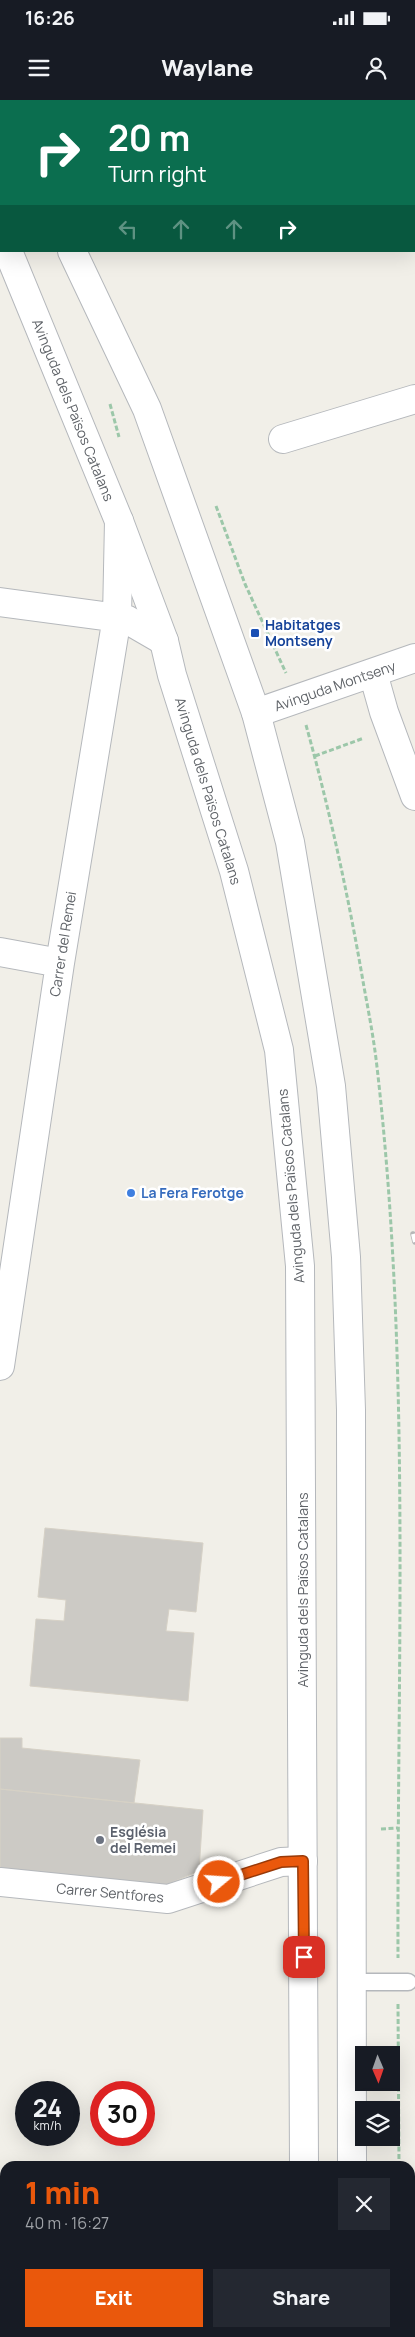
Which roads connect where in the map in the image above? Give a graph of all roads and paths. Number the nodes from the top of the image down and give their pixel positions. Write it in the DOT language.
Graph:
graph roads {
  1 [pos="8,252"];
  2 [pos="72,252"];
  3 [pos="415,399"];
  4 [pos="283,439"];
  5 [pos="119,522"];
  6 [pos="0,602"];
  7 [pos="117,617"];
  8 [pos="164,641"];
  9 [pos="415,658"];
  10 [pos="372,673"];
  11 [pos="256,713"];
  12 [pos="391,729"];
  13 [pos="315,756"];
  14 [pos="415,796"];
  15 [pos="0,952"];
  16 [pos="60,963"];
  17 [pos="8,1248"];
  18 [pos="0,1366"];
  19 [pos="303,1861"];
  20 [pos="0,1882"];
  21 [pos="352,1982"];
  22 [pos="408,1982"];
  23 [pos="304,2161"];
  24 [pos="352,2161"];
  1 -- 5 [label="street, Avinguda dels Països Catalans"];
  2 -- 11 [label="street"];
  3 -- 4 [label="street"];
  5 -- 7 [label="street, Carrer del Remei"];
  5 -- 8 [label="street, Avinguda dels Països Catalans"];
  6 -- 7 [label="street"];
  7 -- 8 [label="street"];
  7 -- 16 [label="street, Carrer del Remei"];
  8 -- 19 [label="street, Avinguda dels Països Catalans"];
  9 -- 10 [label="street, Avinguda Montseny"];
  10 -- 11 [label="street, Avinguda Montseny"];
  10 -- 12 [label="street"];
  11 -- 21 [label="street"];
  12 -- 13 [label="path"];
  12 -- 14 [label="street"];
  15 -- 16 [label="street"];
  16 -- 17 [label="street, Carrer del Remei"];
  17 -- 18 [label="street, Carrer del Remei"];
  19 -- 20 [label="street, Carrer Sentfores"];
  19 -- 23 [label="street, Avinguda dels Països Catalans"];
  21 -- 22 [label="lane"];
  21 -- 24 [label="street"];
}
